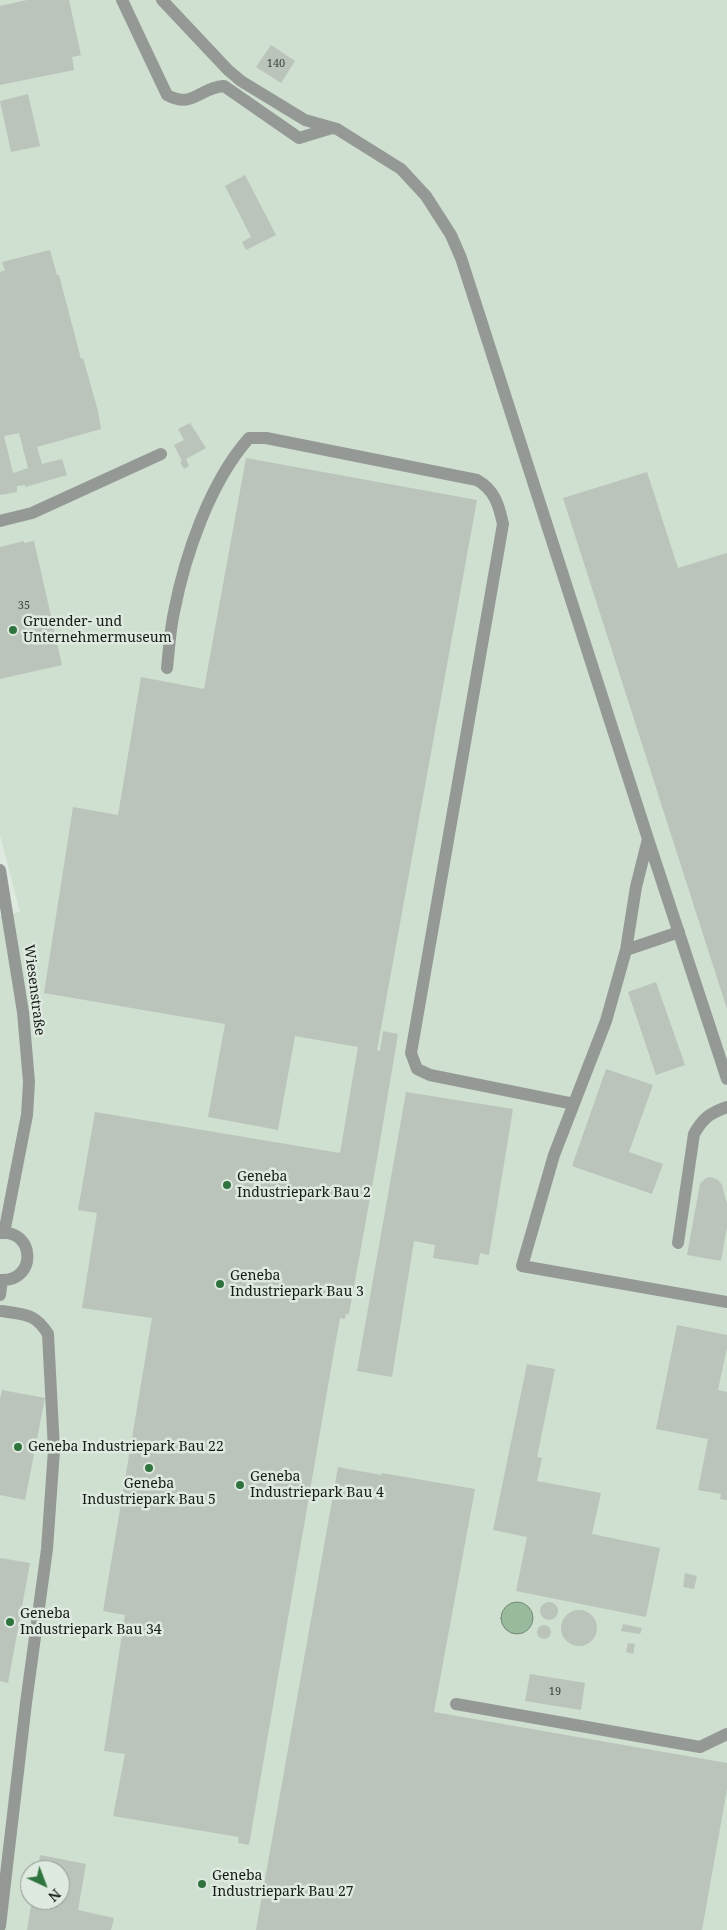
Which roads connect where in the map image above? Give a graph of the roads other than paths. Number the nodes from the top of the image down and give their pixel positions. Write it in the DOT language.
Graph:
graph roads {
  1 [pos="122,0"];
  2 [pos="162,0"];
  3 [pos="332,128"];
  4 [pos="161,454"];
  5 [pos="0,521"];
  6 [pos="167,668"];
  7 [pos="648,839"];
  8 [pos="0,870"];
  9 [pos="678,932"];
  10 [pos="626,950"];
  11 [pos="727,1079"];
  12 [pos="574,1104"];
  13 [pos="727,1107"];
  14 [pos="12,1188"];
  15 [pos="0,1196"];
  16 [pos="2,1233"];
  17 [pos="678,1243"];
  18 [pos="1,1280"];
  19 [pos="0,1295"];
  20 [pos="727,1302"];
  21 [pos="1,1313"];
  22 [pos="456,1704"];
  23 [pos="727,1734"];
  24 [pos="4,1860"];
  25 [pos="0,1926"];
  1 -- 3 [label="street"];
  2 -- 3 [label="street"];
  3 -- 7 [label="street"];
  4 -- 5 [label="street"];
  6 -- 12 [label="street"];
  7 -- 9 [label="street"];
  7 -- 10 [label="street"];
  8 -- 14 [label="street, Wiesenstraße"];
  9 -- 10 [label="street"];
  9 -- 11 [label="street"];
  10 -- 12 [label="street"];
  12 -- 20 [label="street"];
  13 -- 17 [label="street"];
  14 -- 15 [label="street"];
  14 -- 16 [label="street, Wiesenstraße"];
  16 -- 18 [label="street"];
  18 -- 19 [label="street"];
  21 -- 24 [label="street"];
  22 -- 23 [label="street"];
  24 -- 25 [label="street"];
}
